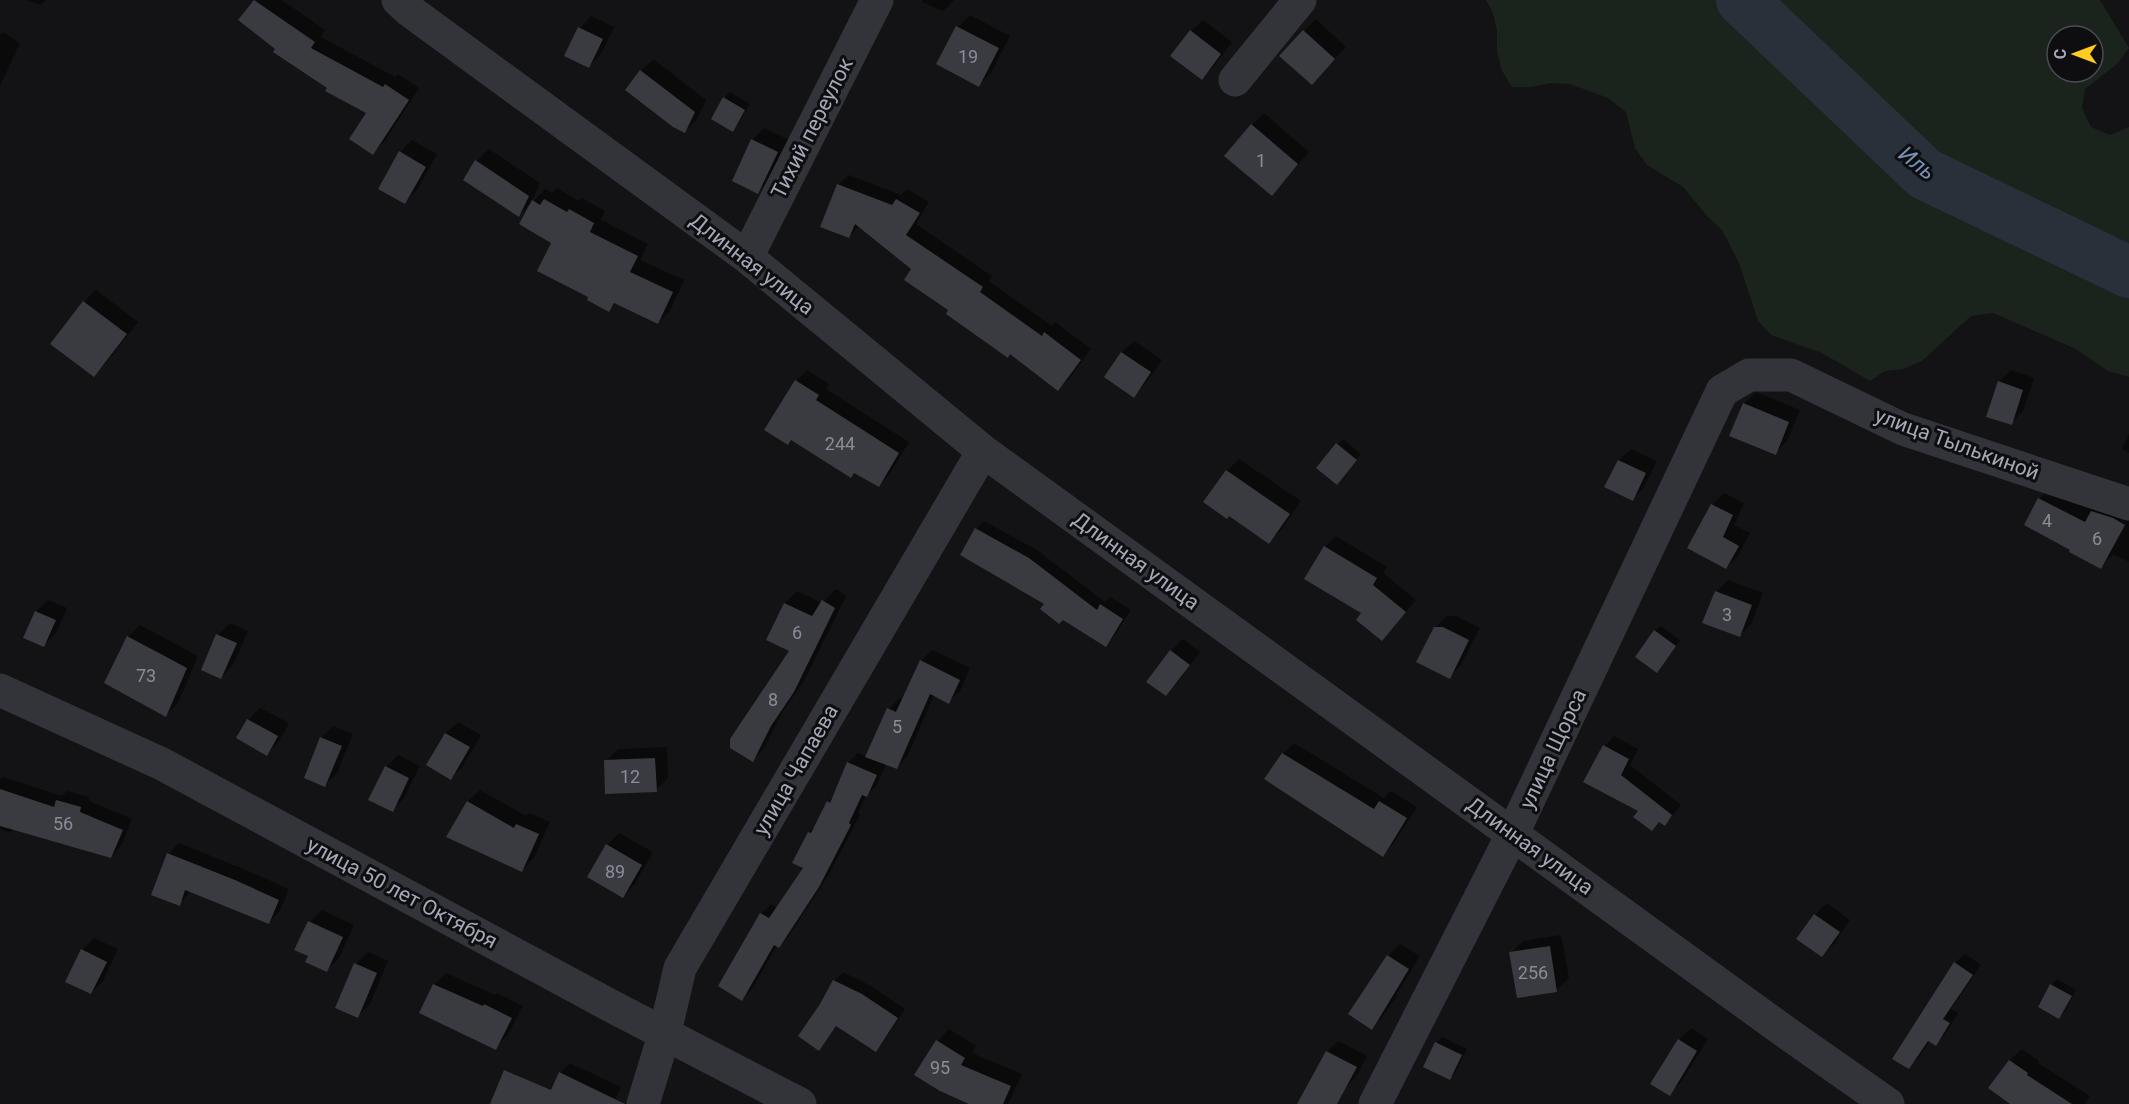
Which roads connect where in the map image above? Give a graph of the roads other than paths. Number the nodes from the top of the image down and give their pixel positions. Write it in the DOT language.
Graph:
graph roads {
  1 [pos="398,0"];
  2 [pos="878,0"];
  3 [pos="1300,0"];
  4 [pos="1235,80"];
  5 [pos="747,257"];
  6 [pos="1722,391"];
  7 [pos="983,451"];
  8 [pos="2129,504"];
  9 [pos="0,690"];
  10 [pos="1513,833"];
  11 [pos="664,1032"];
  12 [pos="643,1104"];
  13 [pos="800,1104"];
  14 [pos="1375,1104"];
  15 [pos="1888,1104"];
  1 -- 5 [label="street, Длинная улица"];
  2 -- 5 [label="street, Тихий переулок"];
  3 -- 4 [label="street"];
  5 -- 7 [label="street, Длинная улица"];
  6 -- 8 [label="street, улица Тылькиной"];
  6 -- 10 [label="street, улица Щорса"];
  7 -- 10 [label="street, Длинная улица"];
  7 -- 11 [label="street, улица Чапаева"];
  9 -- 11 [label="street, улица 50 лет Октября"];
  10 -- 14 [label="street, улица Щорса"];
  10 -- 15 [label="street, Длинная улица"];
  11 -- 12 [label="street, улица Чапаева"];
  11 -- 13 [label="street, улица 50 лет Октября"];
}
